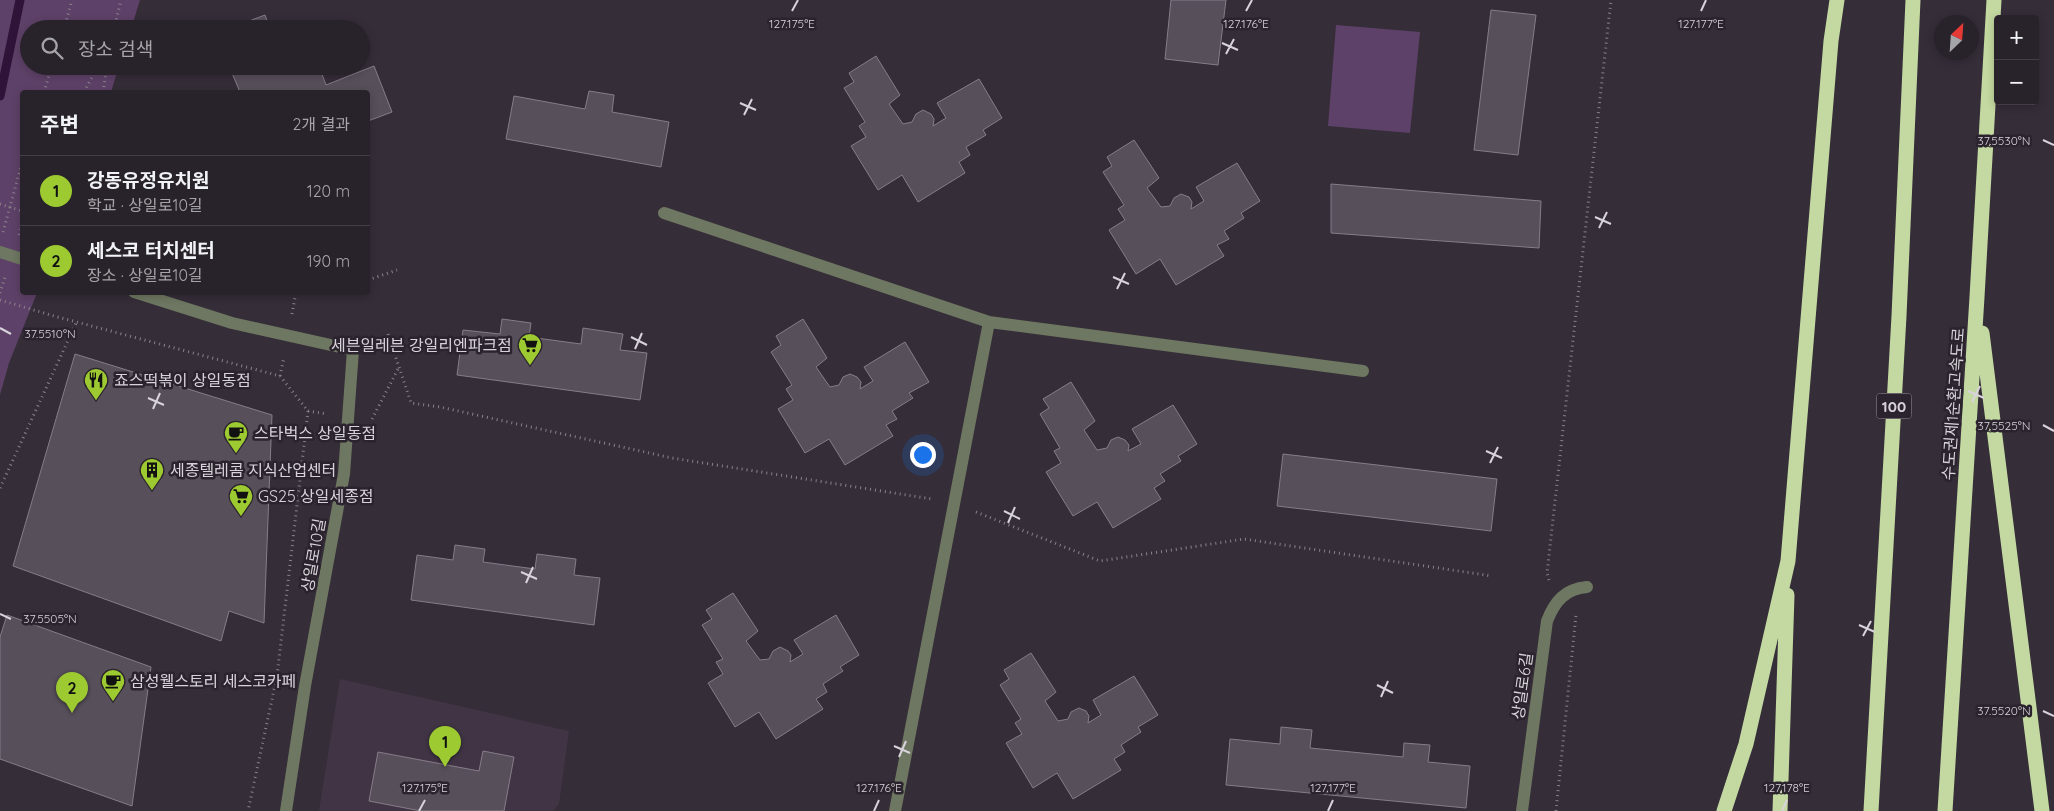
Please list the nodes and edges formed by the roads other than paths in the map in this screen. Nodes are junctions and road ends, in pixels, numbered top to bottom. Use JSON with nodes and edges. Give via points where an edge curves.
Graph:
{"nodes":[{"id":1,"x":1837,"y":0,"type":"edge"},
{"id":2,"x":1913,"y":0,"type":"edge"},
{"id":3,"x":1994,"y":0,"type":"edge"},
{"id":4,"x":664,"y":214,"type":"dead end"},
{"id":5,"x":0,"y":252,"type":"edge"},
{"id":6,"x":20,"y":258,"type":"edge"},
{"id":7,"x":143,"y":295,"type":"edge"},
{"id":8,"x":1978,"y":297,"type":"junction"},
{"id":9,"x":989,"y":322,"type":"junction"},
{"id":10,"x":1363,"y":371,"type":"dead end"},
{"id":11,"x":1788,"y":562,"type":"junction"},
{"id":12,"x":1587,"y":586,"type":"dead end"},
{"id":13,"x":286,"y":811,"type":"edge"},
{"id":14,"x":895,"y":811,"type":"edge"},
{"id":15,"x":1522,"y":811,"type":"edge"},
{"id":16,"x":1724,"y":811,"type":"edge"},
{"id":17,"x":1780,"y":811,"type":"edge"},
{"id":18,"x":1871,"y":811,"type":"edge"},
{"id":19,"x":1945,"y":811,"type":"edge"},
{"id":20,"x":2042,"y":811,"type":"edge"}],
"edges":[{"from":1,"to":11,"type":"highway"},
{"from":2,"to":18,"type":"highway","number":"100"},
{"from":3,"to":8,"type":"highway","name":"수도권제1순환고속도로"},
{"from":4,"to":9,"type":"street"},
{"from":5,"to":6,"type":"street","bridge":true},
{"from":7,"to":13,"type":"street","name":"상일로10길","via":[[232,323],[353,350],[344,474]]},
{"from":8,"to":19,"type":"highway","name":"수도권제1순환고속도로"},
{"from":8,"to":20,"type":"highway"},
{"from":9,"to":10,"type":"street"},
{"from":9,"to":14,"type":"street"},
{"from":11,"to":16,"type":"highway","via":[[1746,744]]},
{"from":11,"to":17,"type":"highway"},
{"from":12,"to":15,"type":"street","name":"상일로6길","via":[[1562,596],[1547,621]]}]}
